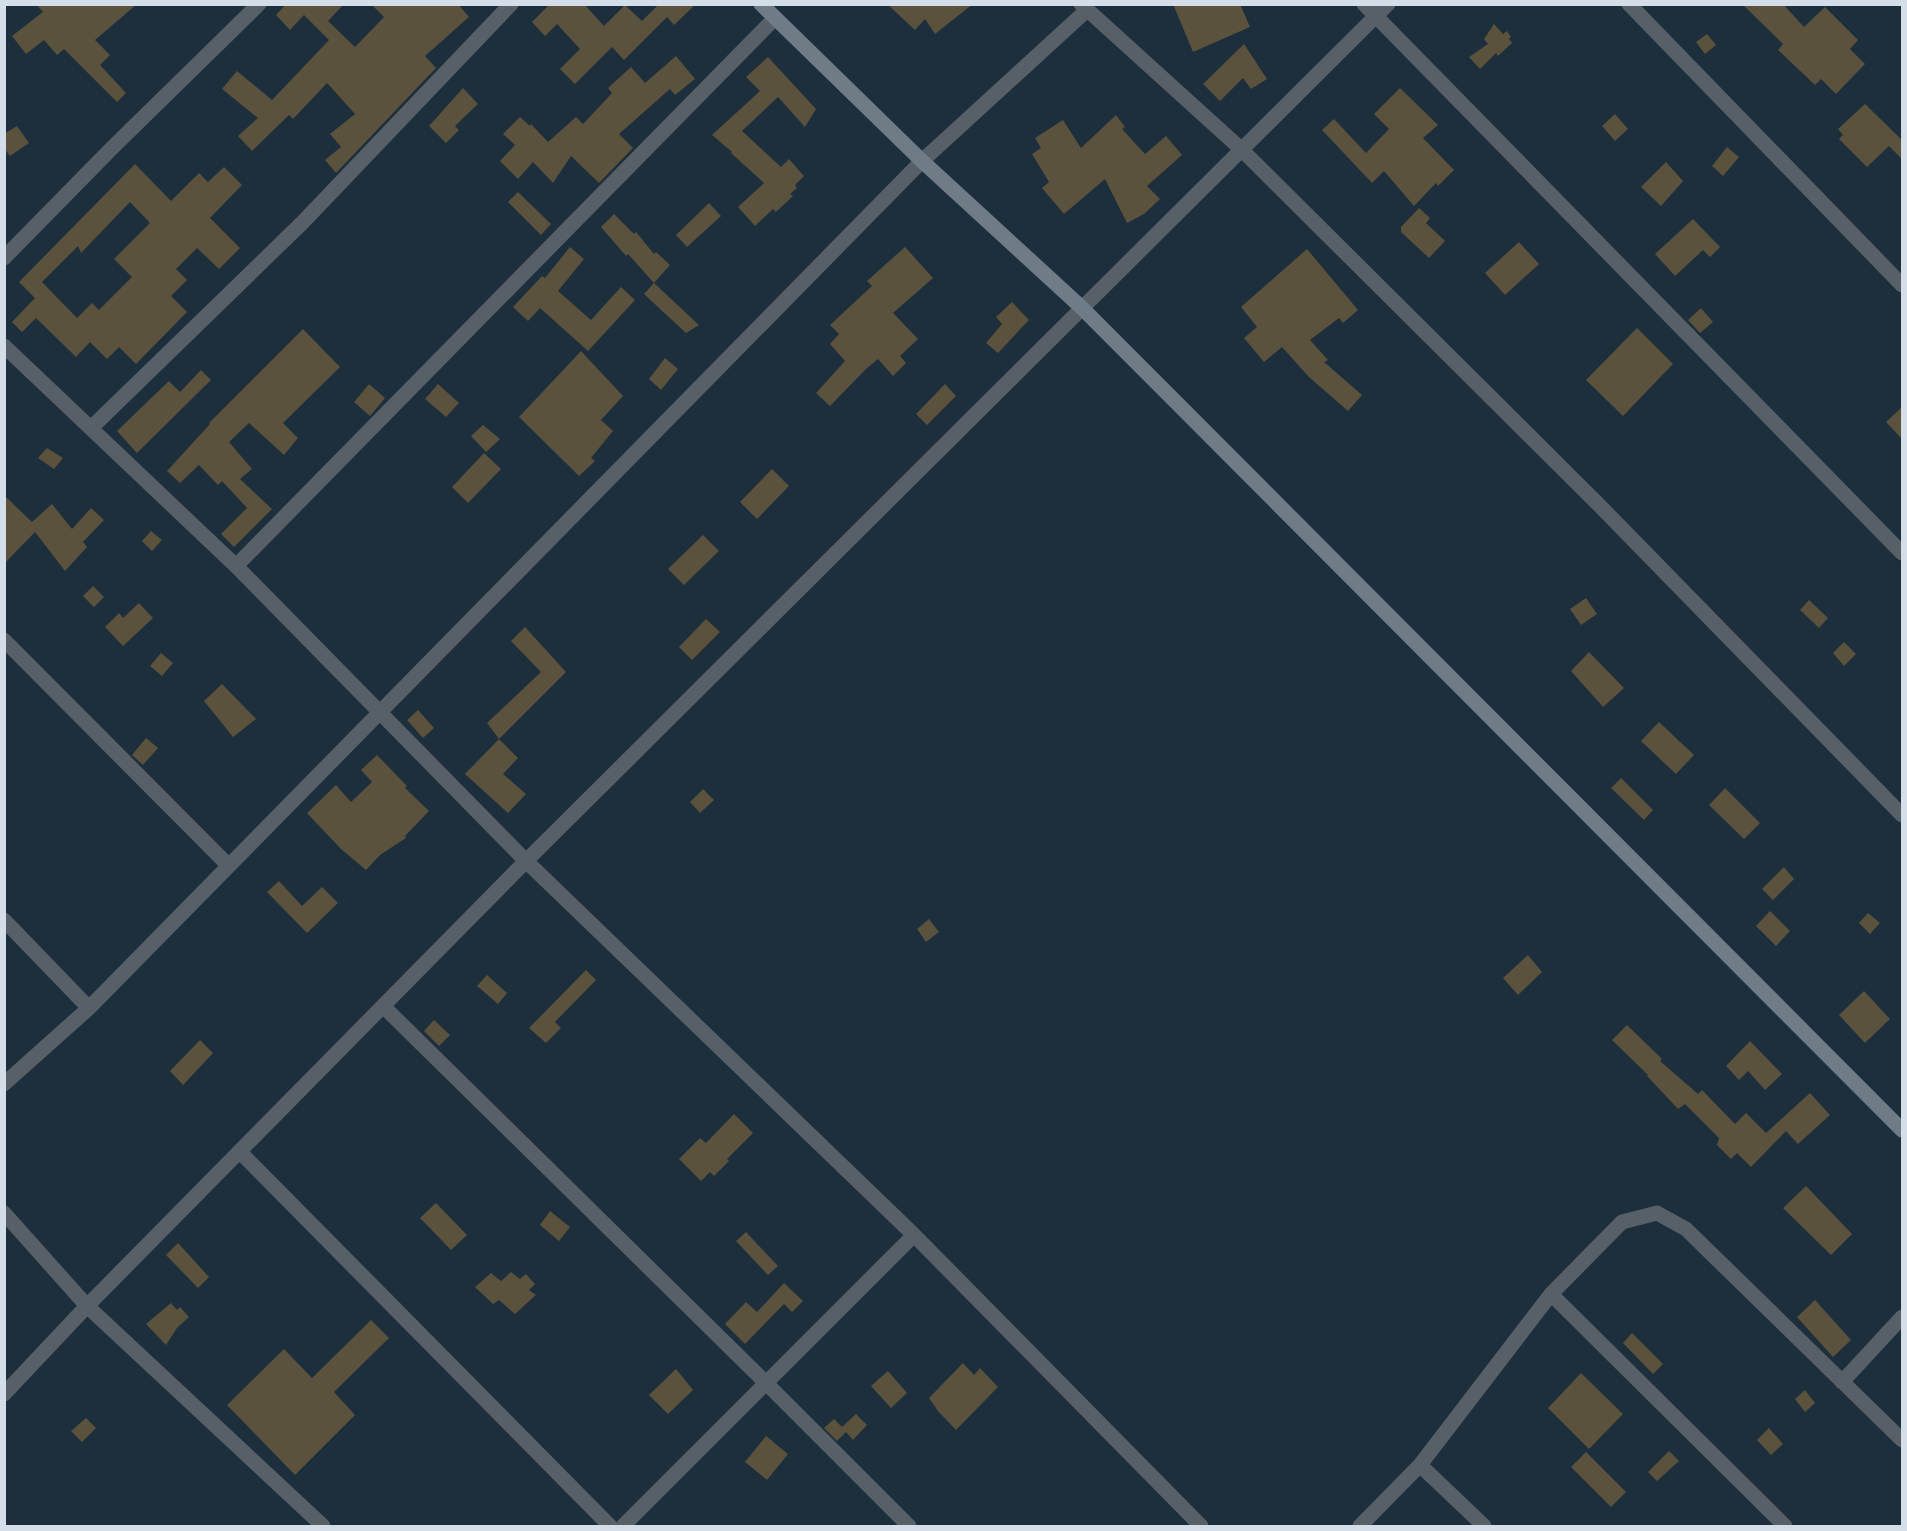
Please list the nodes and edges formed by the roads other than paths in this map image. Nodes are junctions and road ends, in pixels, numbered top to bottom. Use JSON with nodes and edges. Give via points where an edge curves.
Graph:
{"nodes":[{"id":1,"x":259,"y":4,"type":"edge"},
{"id":2,"x":511,"y":4,"type":"edge"},
{"id":3,"x":761,"y":4,"type":"edge"},
{"id":4,"x":1364,"y":4,"type":"edge"},
{"id":5,"x":1388,"y":4,"type":"edge"},
{"id":6,"x":1629,"y":4,"type":"edge"},
{"id":7,"x":1084,"y":7,"type":"edge"},
{"id":8,"x":1375,"y":16,"type":"junction"},
{"id":9,"x":775,"y":18,"type":"junction"},
{"id":10,"x":1241,"y":149,"type":"junction"},
{"id":11,"x":922,"y":161,"type":"junction"},
{"id":12,"x":4,"y":258,"type":"edge"},
{"id":13,"x":1902,"y":285,"type":"edge"},
{"id":14,"x":1082,"y":307,"type":"junction"},
{"id":15,"x":4,"y":346,"type":"edge"},
{"id":16,"x":91,"y":428,"type":"junction"},
{"id":17,"x":1902,"y":553,"type":"edge"},
{"id":18,"x":236,"y":566,"type":"junction"},
{"id":19,"x":4,"y":640,"type":"edge"},
{"id":20,"x":379,"y":712,"type":"junction"},
{"id":21,"x":1902,"y":814,"type":"edge"},
{"id":22,"x":526,"y":861,"type":"junction"},
{"id":23,"x":229,"y":866,"type":"junction"},
{"id":24,"x":4,"y":920,"type":"edge"},
{"id":25,"x":383,"y":1006,"type":"junction"},
{"id":26,"x":90,"y":1008,"type":"junction"},
{"id":27,"x":4,"y":1084,"type":"edge"},
{"id":28,"x":1902,"y":1130,"type":"edge"},
{"id":29,"x":240,"y":1152,"type":"junction"},
{"id":30,"x":4,"y":1213,"type":"edge"},
{"id":31,"x":914,"y":1235,"type":"junction"},
{"id":32,"x":1551,"y":1294,"type":"junction"},
{"id":33,"x":87,"y":1306,"type":"junction"},
{"id":34,"x":1902,"y":1317,"type":"edge"},
{"id":35,"x":1842,"y":1382,"type":"junction"},
{"id":36,"x":766,"y":1383,"type":"junction"},
{"id":37,"x":4,"y":1394,"type":"edge"},
{"id":38,"x":1902,"y":1440,"type":"edge"},
{"id":39,"x":1420,"y":1465,"type":"junction"},
{"id":40,"x":323,"y":1527,"type":"edge"},
{"id":41,"x":610,"y":1527,"type":"edge"},
{"id":42,"x":623,"y":1527,"type":"edge"},
{"id":43,"x":909,"y":1527,"type":"edge"},
{"id":44,"x":1201,"y":1527,"type":"edge"},
{"id":45,"x":1360,"y":1527,"type":"edge"},
{"id":46,"x":1484,"y":1527,"type":"edge"},
{"id":47,"x":1785,"y":1527,"type":"edge"}],
"edges":[{"from":1,"to":12,"type":"street"},
{"from":2,"to":16,"type":"street","via":[[303,222]]},
{"from":3,"to":9,"type":"street"},
{"from":4,"to":8,"type":"street"},
{"from":5,"to":8,"type":"street"},
{"from":6,"to":13,"type":"street"},
{"from":7,"to":10,"type":"street"},
{"from":7,"to":11,"type":"street"},
{"from":8,"to":10,"type":"street"},
{"from":8,"to":17,"type":"street"},
{"from":9,"to":11,"type":"street"},
{"from":9,"to":18,"type":"street"},
{"from":10,"to":14,"type":"street"},
{"from":10,"to":21,"type":"street"},
{"from":11,"to":14,"type":"street"},
{"from":11,"to":20,"type":"street"},
{"from":14,"to":22,"type":"street"},
{"from":14,"to":28,"type":"street"},
{"from":15,"to":16,"type":"street"},
{"from":16,"to":18,"type":"street"},
{"from":18,"to":20,"type":"street"},
{"from":19,"to":23,"type":"street"},
{"from":20,"to":22,"type":"street"},
{"from":20,"to":23,"type":"street"},
{"from":22,"to":25,"type":"street"},
{"from":22,"to":31,"type":"street"},
{"from":23,"to":26,"type":"street"},
{"from":24,"to":26,"type":"street"},
{"from":25,"to":29,"type":"street"},
{"from":25,"to":36,"type":"street"},
{"from":26,"to":27,"type":"street"},
{"from":29,"to":33,"type":"street"},
{"from":29,"to":41,"type":"street"},
{"from":30,"to":33,"type":"street"},
{"from":31,"to":36,"type":"street"},
{"from":31,"to":44,"type":"street"},
{"from":32,"to":35,"type":"street","via":[[1622,1222],[1657,1214],[1686,1228]]},
{"from":32,"to":39,"type":"street"},
{"from":32,"to":47,"type":"street"},
{"from":33,"to":37,"type":"street"},
{"from":33,"to":40,"type":"street"},
{"from":34,"to":35,"type":"street"},
{"from":35,"to":38,"type":"street"},
{"from":36,"to":42,"type":"street"},
{"from":36,"to":43,"type":"street"},
{"from":39,"to":45,"type":"street"},
{"from":39,"to":46,"type":"street"}]}
